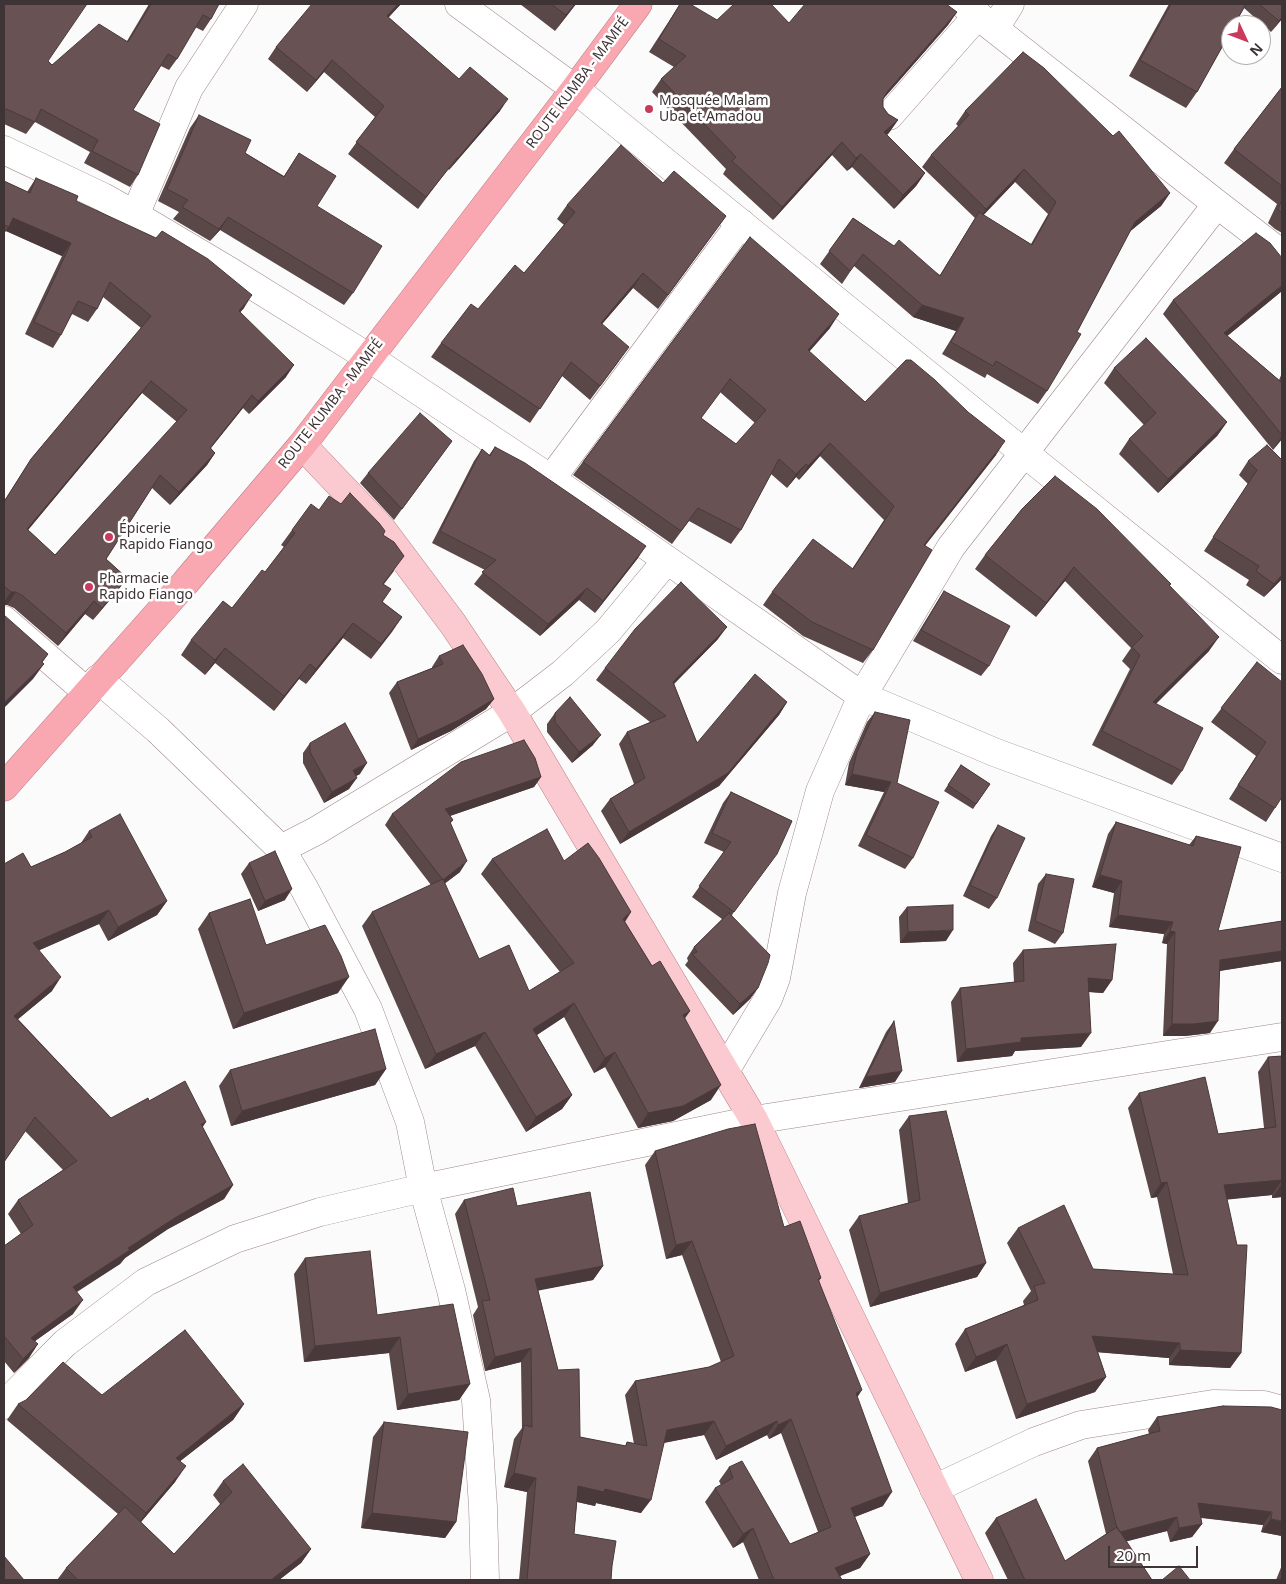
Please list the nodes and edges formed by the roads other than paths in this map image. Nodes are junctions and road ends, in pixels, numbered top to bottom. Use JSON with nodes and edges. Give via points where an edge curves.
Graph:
{"nodes":[{"id":1,"x":244,"y":4,"type":"edge"},
{"id":2,"x":459,"y":4,"type":"edge"},
{"id":3,"x":638,"y":4,"type":"edge"},
{"id":4,"x":1010,"y":4,"type":"edge"},
{"id":5,"x":979,"y":16,"type":"edge"},
{"id":6,"x":575,"y":89,"type":"junction"},
{"id":7,"x":889,"y":116,"type":"edge"},
{"id":8,"x":4,"y":150,"type":"edge"},
{"id":9,"x":1217,"y":204,"type":"junction"},
{"id":10,"x":135,"y":215,"type":"junction"},
{"id":11,"x":741,"y":223,"type":"junction"},
{"id":12,"x":1282,"y":254,"type":"edge"},
{"id":13,"x":368,"y":357,"type":"junction"},
{"id":14,"x":302,"y":445,"type":"junction"},
{"id":15,"x":1023,"y":452,"type":"junction"},
{"id":16,"x":550,"y":480,"type":"junction"},
{"id":17,"x":668,"y":560,"type":"junction"},
{"id":18,"x":4,"y":620,"type":"edge"},
{"id":19,"x":1282,"y":660,"type":"edge"},
{"id":20,"x":93,"y":686,"type":"junction"},
{"id":21,"x":862,"y":696,"type":"junction"},
{"id":22,"x":512,"y":712,"type":"junction"},
{"id":23,"x":4,"y":788,"type":"edge"},
{"id":24,"x":281,"y":849,"type":"junction"},
{"id":25,"x":1282,"y":858,"type":"edge"},
{"id":26,"x":1282,"y":1037,"type":"edge"},
{"id":27,"x":725,"y":1071,"type":"junction"},
{"id":28,"x":754,"y":1120,"type":"junction"},
{"id":29,"x":423,"y":1188,"type":"junction"},
{"id":30,"x":4,"y":1405,"type":"edge"},
{"id":31,"x":1282,"y":1410,"type":"edge"},
{"id":32,"x":934,"y":1488,"type":"junction"},
{"id":33,"x":485,"y":1580,"type":"edge"},
{"id":34,"x":979,"y":1580,"type":"edge"}],
"edges":[{"from":1,"to":10,"type":"street","via":[[189,88]]},
{"from":2,"to":6,"type":"street"},
{"from":3,"to":6,"type":"highway","name":"ROUTE KUMBA - MAMFÉ"},
{"from":4,"to":5,"type":"street"},
{"from":5,"to":7,"type":"street"},
{"from":5,"to":9,"type":"street"},
{"from":6,"to":11,"type":"street"},
{"from":6,"to":13,"type":"highway","name":"ROUTE KUMBA - MAMFÉ"},
{"from":8,"to":10,"type":"street"},
{"from":9,"to":12,"type":"street"},
{"from":9,"to":15,"type":"street"},
{"from":10,"to":13,"type":"street"},
{"from":11,"to":15,"type":"street"},
{"from":11,"to":16,"type":"street"},
{"from":13,"to":14,"type":"highway","name":"ROUTE KUMBA - MAMFÉ"},
{"from":13,"to":16,"type":"street"},
{"from":14,"to":20,"type":"highway","name":"ROUTE KUMBA - MAMFÉ"},
{"from":14,"to":22,"type":"main road","via":[[381,528],[454,624]]},
{"from":15,"to":19,"type":"street"},
{"from":15,"to":21,"type":"street","via":[[951,547]]},
{"from":16,"to":17,"type":"street"},
{"from":17,"to":21,"type":"street"},
{"from":17,"to":22,"type":"street","via":[[608,631],[563,674]]},
{"from":18,"to":20,"type":"street"},
{"from":20,"to":23,"type":"highway","name":"ROUTE KUMBA - MAMFÉ"},
{"from":20,"to":24,"type":"street","via":[[158,730]]},
{"from":21,"to":25,"type":"street","via":[[994,752]]},
{"from":21,"to":27,"type":"street","via":[[820,792],[792,893],[776,978],[768,999]]},
{"from":22,"to":24,"type":"street"},
{"from":22,"to":27,"type":"main road"},
{"from":24,"to":29,"type":"street","via":[[368,1008],[410,1122]]},
{"from":26,"to":28,"type":"street"},
{"from":27,"to":28,"type":"main road"},
{"from":28,"to":29,"type":"street"},
{"from":28,"to":32,"type":"main road"},
{"from":29,"to":30,"type":"street","via":[[320,1212],[236,1239],[146,1282],[65,1343]]},
{"from":29,"to":33,"type":"street","via":[[452,1290],[476,1400]]},
{"from":31,"to":32,"type":"street","via":[[1264,1405],[1213,1404],[1081,1425],[1034,1442]]},
{"from":32,"to":34,"type":"main road"}]}
